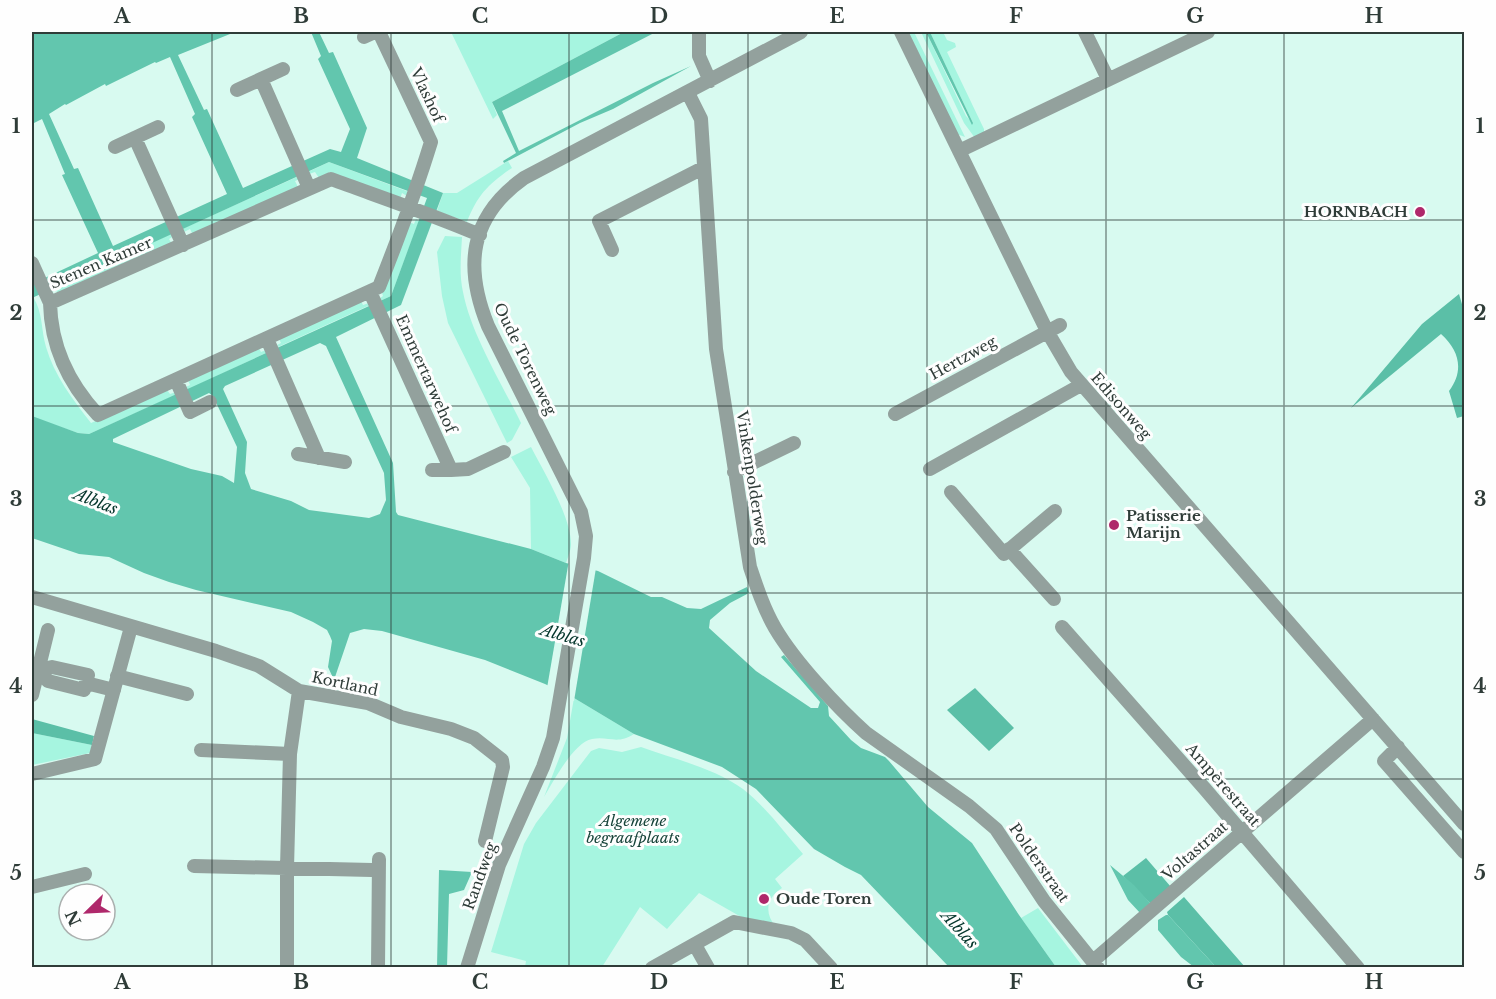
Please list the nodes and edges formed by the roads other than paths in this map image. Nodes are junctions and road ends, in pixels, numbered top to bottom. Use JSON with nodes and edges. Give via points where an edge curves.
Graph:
{"nodes":[{"id":1,"x":699,"y":32,"type":"edge"},
{"id":2,"x":801,"y":32,"type":"edge"},
{"id":3,"x":901,"y":32,"type":"edge"},
{"id":4,"x":1084,"y":32,"type":"edge"},
{"id":5,"x":1208,"y":32,"type":"edge"},
{"id":6,"x":373,"y":33,"type":"edge"},
{"id":7,"x":284,"y":69,"type":"dead end"},
{"id":8,"x":261,"y":79,"type":"junction"},
{"id":9,"x":1108,"y":79,"type":"junction"},
{"id":10,"x":710,"y":81,"type":"junction"},
{"id":11,"x":237,"y":90,"type":"dead end"},
{"id":12,"x":688,"y":93,"type":"junction"},
{"id":13,"x":158,"y":127,"type":"dead end"},
{"id":14,"x":135,"y":138,"type":"junction"},
{"id":15,"x":115,"y":147,"type":"dead end"},
{"id":16,"x":959,"y":151,"type":"junction"},
{"id":17,"x":703,"y":168,"type":"junction"},
{"id":18,"x":307,"y":183,"type":"junction"},
{"id":19,"x":413,"y":206,"type":"junction"},
{"id":20,"x":480,"y":235,"type":"junction"},
{"id":21,"x":181,"y":239,"type":"junction"},
{"id":22,"x":612,"y":250,"type":"dead end"},
{"id":23,"x":34,"y":268,"type":"edge"},
{"id":24,"x":372,"y":296,"type":"junction"},
{"id":25,"x":50,"y":303,"type":"junction"},
{"id":26,"x":1060,"y":324,"type":"dead end"},
{"id":27,"x":1047,"y":331,"type":"junction"},
{"id":28,"x":269,"y":343,"type":"junction"},
{"id":29,"x":177,"y":382,"type":"junction"},
{"id":30,"x":1081,"y":385,"type":"junction"},
{"id":31,"x":210,"y":402,"type":"dead end"},
{"id":32,"x":895,"y":414,"type":"dead end"},
{"id":33,"x":794,"y":443,"type":"dead end"},
{"id":34,"x":504,"y":452,"type":"dead end"},
{"id":35,"x":298,"y":454,"type":"dead end"},
{"id":36,"x":319,"y":458,"type":"junction"},
{"id":37,"x":345,"y":462,"type":"dead end"},
{"id":38,"x":741,"y":469,"type":"junction"},
{"id":39,"x":930,"y":469,"type":"dead end"},
{"id":40,"x":432,"y":470,"type":"dead end"},
{"id":41,"x":451,"y":470,"type":"junction"},
{"id":42,"x":951,"y":492,"type":"dead end"},
{"id":43,"x":1055,"y":511,"type":"dead end"},
{"id":44,"x":1009,"y":549,"type":"junction"},
{"id":45,"x":32,"y":597,"type":"edge"},
{"id":46,"x":1054,"y":599,"type":"dead end"},
{"id":47,"x":131,"y":627,"type":"junction"},
{"id":48,"x":1062,"y":627,"type":"dead end"},
{"id":49,"x":48,"y":630,"type":"dead end"},
{"id":50,"x":38,"y":670,"type":"junction"},
{"id":51,"x":115,"y":683,"type":"junction"},
{"id":52,"x":299,"y":691,"type":"junction"},
{"id":53,"x":187,"y":694,"type":"dead end"},
{"id":54,"x":32,"y":695,"type":"edge"},
{"id":55,"x":1373,"y":719,"type":"junction"},
{"id":56,"x":884,"y":746,"type":"joint"},
{"id":57,"x":1398,"y":747,"type":"junction"},
{"id":58,"x":201,"y":750,"type":"dead end"},
{"id":59,"x":290,"y":754,"type":"junction"},
{"id":60,"x":32,"y":774,"type":"edge"},
{"id":61,"x":530,"y":797,"type":"joint"},
{"id":62,"x":1464,"y":824,"type":"edge"},
{"id":63,"x":1242,"y":832,"type":"junction"},
{"id":64,"x":485,"y":841,"type":"dead end"},
{"id":65,"x":1464,"y":852,"type":"edge"},
{"id":66,"x":194,"y":866,"type":"dead end"},
{"id":67,"x":287,"y":868,"type":"junction"},
{"id":68,"x":85,"y":874,"type":"dead end"},
{"id":69,"x":32,"y":887,"type":"edge"},
{"id":70,"x":695,"y":945,"type":"junction"},
{"id":71,"x":1095,"y":964,"type":"edge"},
{"id":72,"x":287,"y":968,"type":"edge"},
{"id":73,"x":378,"y":968,"type":"edge"},
{"id":74,"x":467,"y":968,"type":"edge"},
{"id":75,"x":652,"y":968,"type":"edge"},
{"id":76,"x":708,"y":968,"type":"edge"},
{"id":77,"x":831,"y":968,"type":"edge"},
{"id":78,"x":1358,"y":968,"type":"edge"}],
"edges":[{"from":1,"to":10,"type":"street","via":[[699,56]]},
{"from":2,"to":10,"type":"street","name":"Oude Torenweg"},
{"from":3,"to":16,"type":"street","name":"Edisonweg"},
{"from":4,"to":9,"type":"street"},
{"from":5,"to":9,"type":"street"},
{"from":6,"to":19,"type":"street","name":"Vlashof","via":[[431,142]]},
{"from":7,"to":8,"type":"street"},
{"from":8,"to":11,"type":"street"},
{"from":8,"to":18,"type":"street"},
{"from":9,"to":16,"type":"street"},
{"from":10,"to":12,"type":"street","name":"Oude Torenweg"},
{"from":12,"to":17,"type":"street","name":"Vinkenpolderweg","via":[[701,119]]},
{"from":12,"to":20,"type":"street","name":"Oude Torenweg","via":[[524,178],[491,212]]},
{"from":13,"to":14,"type":"street"},
{"from":14,"to":15,"type":"street"},
{"from":14,"to":21,"type":"street"},
{"from":16,"to":27,"type":"street","name":"Edisonweg"},
{"from":17,"to":22,"type":"street","via":[[598,220]]},
{"from":17,"to":38,"type":"street","name":"Vinkenpolderweg","via":[[716,349]]},
{"from":18,"to":19,"type":"street","name":"Stenen Kamer","via":[[331,179]]},
{"from":18,"to":21,"type":"street","name":"Stenen Kamer"},
{"from":19,"to":20,"type":"street","name":"Stenen Kamer"},
{"from":19,"to":24,"type":"street"},
{"from":20,"to":61,"type":"street","name":"Oude Torenweg","via":[[474,261],[480,304],[580,512],[586,536],[553,738]]},
{"from":21,"to":25,"type":"street","name":"Stenen Kamer"},
{"from":23,"to":25,"type":"street"},
{"from":24,"to":28,"type":"street","name":"Stenen Kamer"},
{"from":24,"to":41,"type":"street","name":"Emmertarwehof"},
{"from":25,"to":29,"type":"street","name":"Stenen Kamer","via":[[52,330],[66,372],[98,415]]},
{"from":26,"to":27,"type":"street","name":"Hertzweg"},
{"from":27,"to":30,"type":"street","name":"Edisonweg"},
{"from":27,"to":32,"type":"street","name":"Hertzweg"},
{"from":28,"to":29,"type":"street","name":"Stenen Kamer"},
{"from":28,"to":36,"type":"street"},
{"from":29,"to":31,"type":"street","via":[[190,412]]},
{"from":30,"to":39,"type":"street"},
{"from":30,"to":55,"type":"street","name":"Edisonweg"},
{"from":33,"to":38,"type":"street"},
{"from":34,"to":41,"type":"street","via":[[468,469]]},
{"from":35,"to":36,"type":"street"},
{"from":36,"to":37,"type":"street"},
{"from":38,"to":56,"type":"street","name":"Vinkenpolderweg","via":[[750,567],[776,628],[852,721]]},
{"from":40,"to":41,"type":"street"},
{"from":42,"to":44,"type":"street","via":[[1004,554]]},
{"from":43,"to":44,"type":"street"},
{"from":44,"to":46,"type":"street"},
{"from":45,"to":47,"type":"street","name":"Kortland"},
{"from":47,"to":51,"type":"street"},
{"from":47,"to":52,"type":"street","name":"Kortland","via":[[259,666]]},
{"from":48,"to":63,"type":"street","name":"Ampèrestraat"},
{"from":49,"to":50,"type":"street"},
{"from":50,"to":51,"type":"street","via":[[52,667],[88,675],[86,683]]},
{"from":50,"to":54,"type":"street"},
{"from":51,"to":53,"type":"street"},
{"from":51,"to":60,"type":"street","via":[[95,759]]},
{"from":52,"to":59,"type":"street"},
{"from":52,"to":64,"type":"street","name":"Kortland","via":[[368,703],[401,717],[451,729],[494,752],[503,767]]},
{"from":55,"to":57,"type":"street","name":"Edisonweg"},
{"from":55,"to":63,"type":"street","name":"Voltastraat"},
{"from":56,"to":71,"type":"street","name":"Polderstraat","via":[[996,829],[1044,901]]},
{"from":57,"to":62,"type":"street","name":"Edisonweg"},
{"from":57,"to":65,"type":"street","via":[[1384,761]]},
{"from":58,"to":59,"type":"street"},
{"from":59,"to":67,"type":"street"},
{"from":61,"to":74,"type":"street","name":"Randweg","via":[[499,865]]},
{"from":63,"to":71,"type":"street","name":"Voltastraat"},
{"from":63,"to":78,"type":"street","name":"Ampèrestraat"},
{"from":66,"to":67,"type":"street"},
{"from":67,"to":72,"type":"street"},
{"from":67,"to":73,"type":"street","via":[[376,864]]},
{"from":68,"to":69,"type":"street"},
{"from":70,"to":75,"type":"street"},
{"from":70,"to":76,"type":"street"},
{"from":70,"to":77,"type":"street","via":[[734,922],[791,933],[805,940]]}]}
